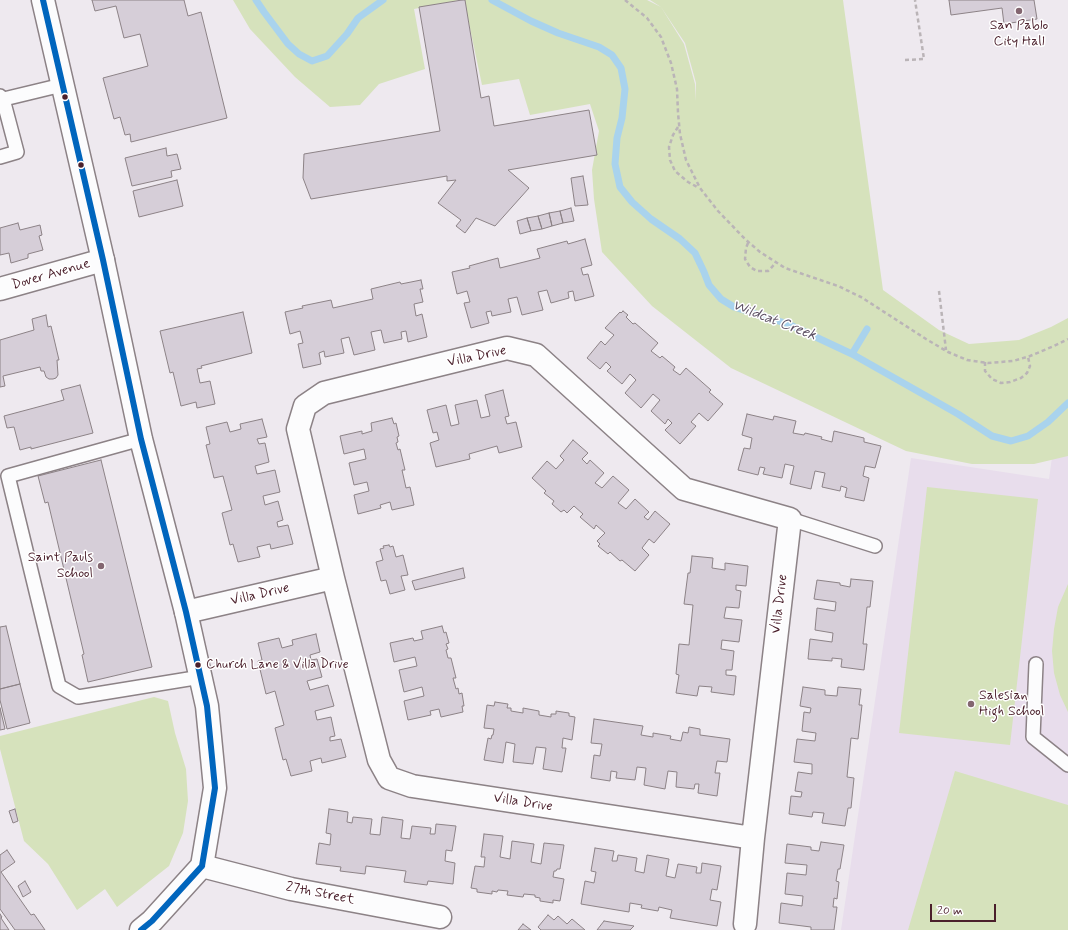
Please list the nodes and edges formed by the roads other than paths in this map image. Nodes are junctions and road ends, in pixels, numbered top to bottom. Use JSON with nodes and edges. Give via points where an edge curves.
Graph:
{"nodes":[{"id":1,"x":43,"y":0,"type":"edge"},
{"id":2,"x":62,"y":85,"type":"junction"},
{"id":3,"x":1,"y":99,"type":"edge"},
{"id":4,"x":0,"y":157,"type":"edge"},
{"id":5,"x":103,"y":260,"type":"junction"},
{"id":6,"x":0,"y":290,"type":"edge"},
{"id":7,"x":141,"y":439,"type":"junction"},
{"id":8,"x":790,"y":519,"type":"junction"},
{"id":9,"x":875,"y":546,"type":"dead end"},
{"id":10,"x":333,"y":578,"type":"junction"},
{"id":11,"x":186,"y":612,"type":"junction"},
{"id":12,"x":1036,"y":664,"type":"dead end"},
{"id":13,"x":201,"y":677,"type":"junction"},
{"id":14,"x":1068,"y":765,"type":"edge"},
{"id":15,"x":753,"y":838,"type":"junction"},
{"id":16,"x":202,"y":866,"type":"junction"},
{"id":17,"x":440,"y":917,"type":"dead end"},
{"id":18,"x":745,"y":924,"type":"dead end"},
{"id":19,"x":141,"y":930,"type":"edge"}],
"edges":[{"from":1,"to":2,"type":"street"},
{"from":2,"to":3,"type":"lane"},
{"from":2,"to":5,"type":"street"},
{"from":3,"to":4,"type":"lane","via":[[17,152]]},
{"from":5,"to":6,"type":"street","name":"Dover Avenue"},
{"from":5,"to":7,"type":"street"},
{"from":7,"to":11,"type":"street"},
{"from":7,"to":13,"type":"lane","via":[[8,476],[57,679],[59,686],[78,697]]},
{"from":8,"to":9,"type":"lane"},
{"from":8,"to":10,"type":"street","name":"Villa Drive","via":[[684,489],[536,356],[507,348],[324,393],[305,406],[298,429]]},
{"from":8,"to":15,"type":"street","name":"Villa Drive"},
{"from":10,"to":11,"type":"street","name":"Villa Drive"},
{"from":10,"to":15,"type":"street","name":"Villa Drive","via":[[379,760],[389,778],[412,786]]},
{"from":11,"to":13,"type":"street"},
{"from":12,"to":14,"type":"lane","via":[[1033,737]]},
{"from":13,"to":16,"type":"street","via":[[207,706],[215,788]]},
{"from":15,"to":18,"type":"street"},
{"from":16,"to":17,"type":"street","name":"27th Street","via":[[291,889]]},
{"from":16,"to":19,"type":"street"}]}
